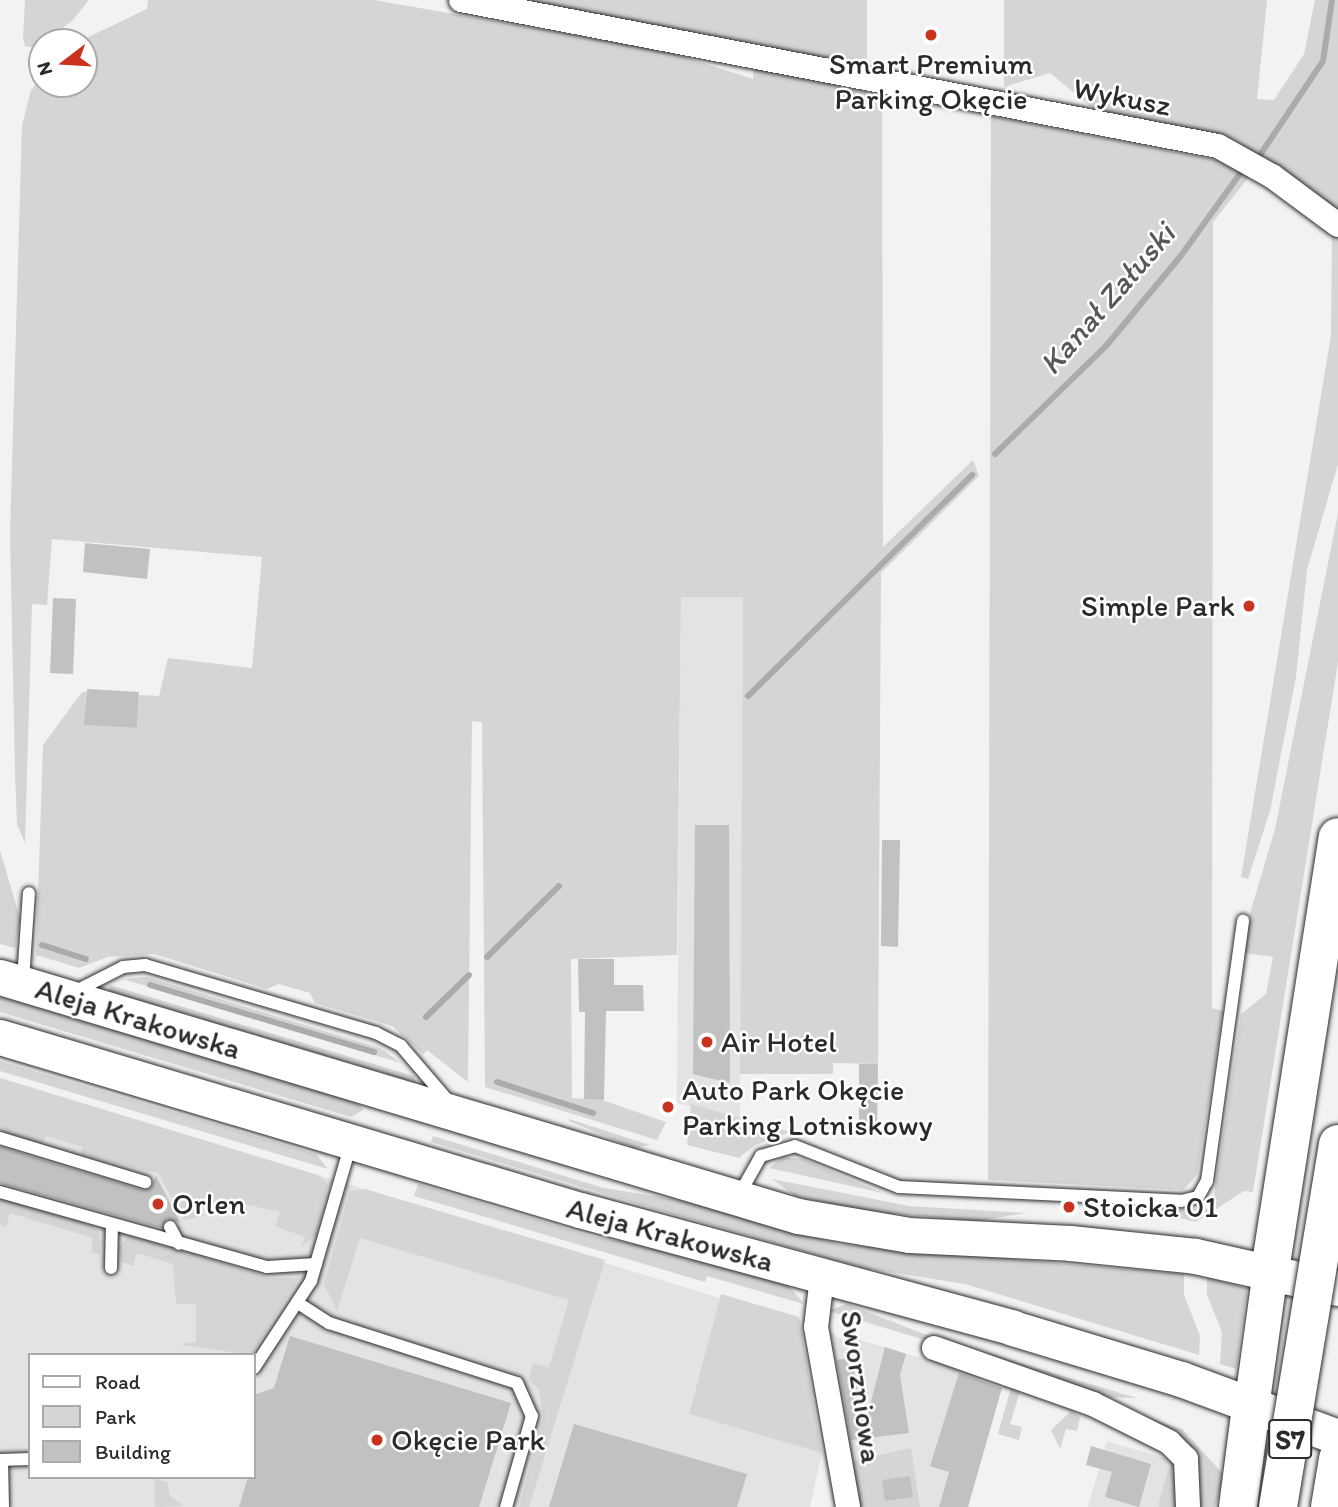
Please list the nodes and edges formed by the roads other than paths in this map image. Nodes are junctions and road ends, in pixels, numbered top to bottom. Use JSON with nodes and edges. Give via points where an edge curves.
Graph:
{"nodes":[{"id":1,"x":461,"y":0,"type":"edge"},
{"id":2,"x":1338,"y":225,"type":"edge"},
{"id":3,"x":1338,"y":837,"type":"edge"},
{"id":4,"x":29,"y":893,"type":"dead end"},
{"id":5,"x":1243,"y":920,"type":"dead end"},
{"id":6,"x":12,"y":981,"type":"edge"},
{"id":7,"x":66,"y":997,"type":"junction"},
{"id":8,"x":0,"y":1037,"type":"edge"},
{"id":9,"x":460,"y":1116,"type":"junction"},
{"id":10,"x":0,"y":1138,"type":"edge"},
{"id":11,"x":352,"y":1142,"type":"junction"},
{"id":12,"x":1338,"y":1144,"type":"edge"},
{"id":13,"x":145,"y":1182,"type":"dead end"},
{"id":14,"x":0,"y":1192,"type":"edge"},
{"id":15,"x":738,"y":1199,"type":"junction"},
{"id":16,"x":112,"y":1225,"type":"junction"},
{"id":17,"x":170,"y":1227,"type":"dead end"},
{"id":18,"x":179,"y":1244,"type":"junction"},
{"id":19,"x":316,"y":1264,"type":"junction"},
{"id":20,"x":111,"y":1268,"type":"dead end"},
{"id":21,"x":1269,"y":1270,"type":"junction"},
{"id":22,"x":822,"y":1277,"type":"junction"},
{"id":23,"x":1338,"y":1289,"type":"edge"},
{"id":24,"x":299,"y":1303,"type":"junction"},
{"id":25,"x":934,"y":1348,"type":"dead end"},
{"id":26,"x":256,"y":1365,"type":"edge"},
{"id":27,"x":1251,"y":1407,"type":"junction"},
{"id":28,"x":1338,"y":1437,"type":"edge"},
{"id":29,"x":1338,"y":1459,"type":"edge"},
{"id":30,"x":1,"y":1460,"type":"edge"},
{"id":31,"x":28,"y":1460,"type":"edge"},
{"id":32,"x":3,"y":1507,"type":"edge"},
{"id":33,"x":506,"y":1507,"type":"edge"},
{"id":34,"x":848,"y":1507,"type":"edge"},
{"id":35,"x":1188,"y":1507,"type":"edge"},
{"id":36,"x":1238,"y":1507,"type":"edge"},
{"id":37,"x":1278,"y":1507,"type":"edge"},
{"id":38,"x":1330,"y":1507,"type":"edge"}],
"edges":[{"from":1,"to":2,"type":"street","name":"Wykusz","via":[[1218,146],[1262,169]]},
{"from":3,"to":21,"type":"highway"},
{"from":4,"to":6,"type":"lane"},
{"from":5,"to":15,"type":"lane","via":[[1207,1181],[1198,1197],[1181,1201],[899,1187],[818,1152],[783,1146],[761,1156]]},
{"from":6,"to":7,"type":"main road","name":"Aleja Krakowska"},
{"from":7,"to":9,"type":"main road","name":"Aleja Krakowska"},
{"from":7,"to":9,"type":"lane","via":[[123,967],[145,965],[363,1030],[401,1046]]},
{"from":8,"to":11,"type":"main road","name":"Aleja Krakowska"},
{"from":9,"to":15,"type":"main road","name":"Aleja Krakowska"},
{"from":10,"to":13,"type":"lane"},
{"from":11,"to":19,"type":"lane"},
{"from":11,"to":22,"type":"main road","name":"Aleja Krakowska"},
{"from":12,"to":37,"type":"highway","number":"S7","bridge":true},
{"from":14,"to":16,"type":"lane","via":[[66,1207]]},
{"from":15,"to":21,"type":"main road","name":"Aleja Krakowska","via":[[858,1229],[1138,1249]]},
{"from":16,"to":18,"type":"lane"},
{"from":16,"to":20,"type":"lane"},
{"from":17,"to":18,"type":"lane"},
{"from":18,"to":19,"type":"lane","via":[[267,1267]]},
{"from":19,"to":24,"type":"lane"},
{"from":21,"to":23,"type":"main road","name":"Aleja Krakowska"},
{"from":21,"to":27,"type":"main road"},
{"from":22,"to":27,"type":"main road","name":"Aleja Krakowska","via":[[1013,1328]]},
{"from":22,"to":34,"type":"street","name":"Sworzniowa","via":[[816,1327]]},
{"from":24,"to":26,"type":"lane"},
{"from":24,"to":33,"type":"lane","via":[[329,1323],[517,1383],[532,1416]]},
{"from":25,"to":35,"type":"street","via":[[1093,1404],[1169,1442],[1186,1458]]},
{"from":27,"to":28,"type":"main road","name":"Aleja Krakowska"},
{"from":27,"to":36,"type":"highway"},
{"from":29,"to":38,"type":"highway"},
{"from":30,"to":31,"type":"lane"},
{"from":30,"to":32,"type":"lane"}]}
